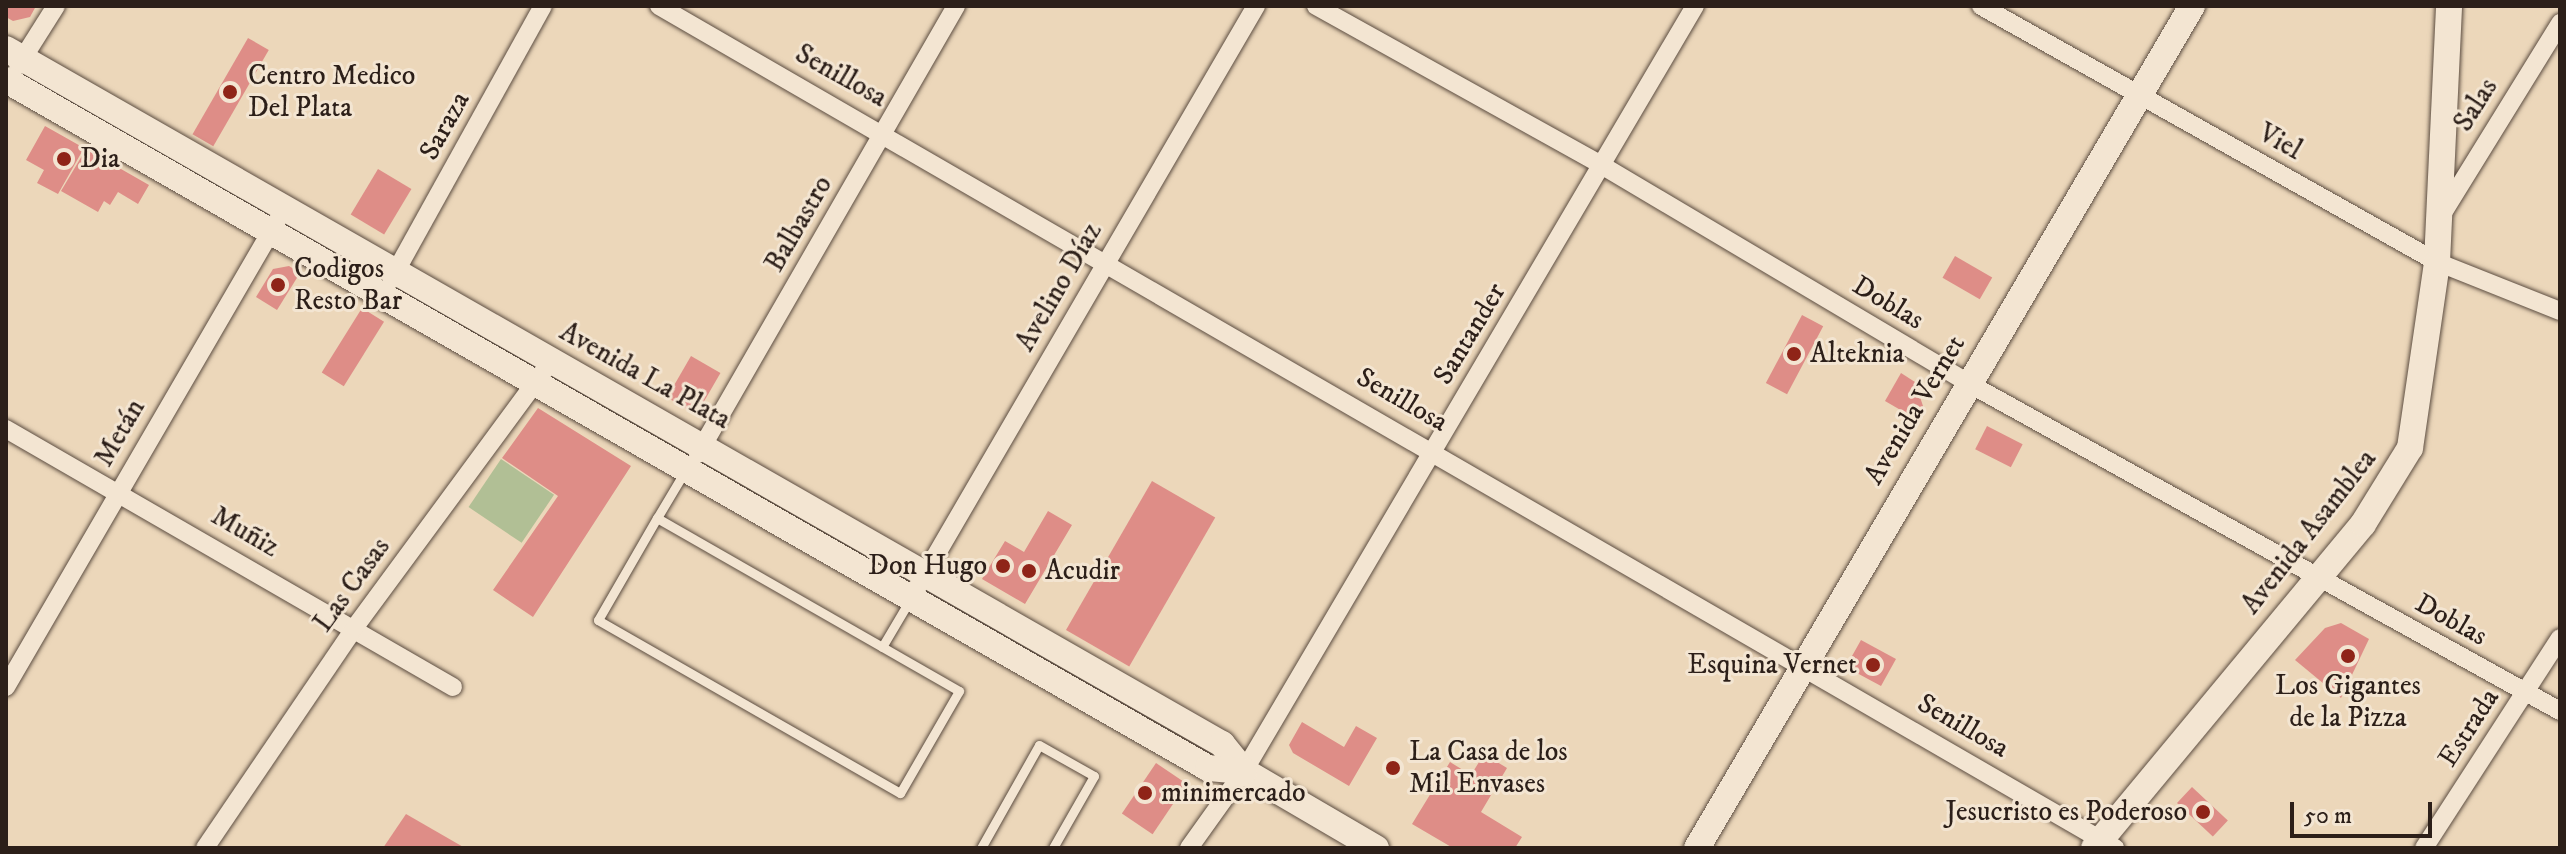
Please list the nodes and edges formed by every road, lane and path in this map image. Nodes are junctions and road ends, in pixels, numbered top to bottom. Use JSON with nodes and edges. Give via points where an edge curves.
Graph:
{"nodes":[{"id":1,"x":56,"y":6,"type":"edge"},
{"id":2,"x":543,"y":6,"type":"edge"},
{"id":3,"x":659,"y":6,"type":"edge"},
{"id":4,"x":956,"y":6,"type":"edge"},
{"id":5,"x":1256,"y":6,"type":"edge"},
{"id":6,"x":1316,"y":6,"type":"edge"},
{"id":7,"x":1695,"y":6,"type":"edge"},
{"id":8,"x":1981,"y":6,"type":"edge"},
{"id":9,"x":2192,"y":6,"type":"edge"},
{"id":10,"x":2449,"y":6,"type":"edge"},
{"id":11,"x":2560,"y":23,"type":"edge"},
{"id":12,"x":2555,"y":43,"type":"edge"},
{"id":13,"x":14,"y":54,"type":"edge"},
{"id":14,"x":7,"y":83,"type":"edge"},
{"id":15,"x":2138,"y":94,"type":"junction"},
{"id":16,"x":884,"y":133,"type":"junction"},
{"id":17,"x":1603,"y":166,"type":"junction"},
{"id":18,"x":2441,"y":216,"type":"junction"},
{"id":19,"x":278,"y":220,"type":"junction"},
{"id":20,"x":1106,"y":261,"type":"junction"},
{"id":21,"x":2437,"y":262,"type":"junction"},
{"id":22,"x":389,"y":284,"type":"junction"},
{"id":23,"x":2560,"y":311,"type":"edge"},
{"id":24,"x":543,"y":370,"type":"junction"},
{"id":25,"x":1968,"y":383,"type":"junction"},
{"id":26,"x":6,"y":429,"type":"edge"},
{"id":27,"x":705,"y":445,"type":"junction"},
{"id":28,"x":1434,"y":451,"type":"junction"},
{"id":29,"x":687,"y":468,"type":"junction"},
{"id":30,"x":118,"y":492,"type":"junction"},
{"id":31,"x":657,"y":518,"type":"junction"},
{"id":32,"x":925,"y":572,"type":"junction"},
{"id":33,"x":2317,"y":579,"type":"junction"},
{"id":34,"x":911,"y":598,"type":"junction"},
{"id":35,"x":355,"y":627,"type":"junction"},
{"id":36,"x":2560,"y":638,"type":"edge"},
{"id":37,"x":882,"y":647,"type":"junction"},
{"id":38,"x":1803,"y":665,"type":"junction"},
{"id":39,"x":6,"y":687,"type":"edge"},
{"id":40,"x":453,"y":687,"type":"dead end"},
{"id":41,"x":2526,"y":693,"type":"junction"},
{"id":42,"x":2560,"y":711,"type":"edge"},
{"id":43,"x":1244,"y":771,"type":"junction"},
{"id":44,"x":2104,"y":845,"type":"edge"},
{"id":45,"x":205,"y":848,"type":"edge"},
{"id":46,"x":981,"y":848,"type":"edge"},
{"id":47,"x":1053,"y":848,"type":"edge"},
{"id":48,"x":1189,"y":848,"type":"edge"},
{"id":49,"x":1376,"y":848,"type":"edge"},
{"id":50,"x":1697,"y":848,"type":"edge"},
{"id":51,"x":2424,"y":848,"type":"edge"}],
"edges":[{"from":1,"to":13,"type":"street"},
{"from":2,"to":22,"type":"street","name":"Saraza"},
{"from":3,"to":16,"type":"street","name":"Senillosa"},
{"from":4,"to":16,"type":"street","name":"Balbastro"},
{"from":5,"to":20,"type":"street","name":"Avelino Díaz"},
{"from":6,"to":17,"type":"street","name":"Doblas"},
{"from":7,"to":17,"type":"street","name":"Santander"},
{"from":8,"to":15,"type":"street","name":"Viel"},
{"from":9,"to":15,"type":"main road","name":"Avenida Vernet"},
{"from":10,"to":18,"type":"main road","name":"Avenida Asamblea"},
{"from":11,"to":12,"type":"street","name":"Salas"},
{"from":12,"to":18,"type":"street","name":"Salas"},
{"from":13,"to":14,"type":"street"},
{"from":13,"to":19,"type":"main road","name":"Avenida La Plata"},
{"from":14,"to":19,"type":"main road","name":"Avenida La Plata"},
{"from":15,"to":21,"type":"street","name":"Viel"},
{"from":15,"to":25,"type":"main road","name":"Avenida Vernet"},
{"from":16,"to":20,"type":"street","name":"Senillosa"},
{"from":16,"to":27,"type":"street","name":"Balbastro"},
{"from":17,"to":25,"type":"street","name":"Doblas"},
{"from":17,"to":28,"type":"street","name":"Santander"},
{"from":18,"to":21,"type":"main road","name":"Avenida Asamblea"},
{"from":19,"to":22,"type":"main road","name":"Avenida La Plata"},
{"from":19,"to":30,"type":"street","name":"Metán"},
{"from":20,"to":28,"type":"street","name":"Senillosa"},
{"from":20,"to":32,"type":"street","name":"Avelino Díaz"},
{"from":21,"to":23,"type":"street","name":"Viel"},
{"from":21,"to":33,"type":"main road","name":"Avenida Asamblea","via":[[2410,448],[2363,524]]},
{"from":22,"to":24,"type":"main road","name":"Avenida La Plata"},
{"from":24,"to":27,"type":"main road","name":"Avenida La Plata"},
{"from":24,"to":29,"type":"main road","name":"Avenida La Plata"},
{"from":24,"to":35,"type":"street","name":"Las Casas"},
{"from":25,"to":33,"type":"street","name":"Doblas"},
{"from":25,"to":38,"type":"main road","name":"Avenida Vernet"},
{"from":26,"to":30,"type":"street","name":"Muñiz"},
{"from":27,"to":29,"type":"street","name":"Balbastro"},
{"from":27,"to":32,"type":"main road","name":"Avenida La Plata"},
{"from":28,"to":38,"type":"street","name":"Senillosa"},
{"from":28,"to":43,"type":"street","name":"Santander"},
{"from":29,"to":31,"type":"lane"},
{"from":29,"to":34,"type":"main road","name":"Avenida La Plata"},
{"from":30,"to":35,"type":"street","name":"Muñiz"},
{"from":30,"to":39,"type":"street","name":"Metán"},
{"from":31,"to":37,"type":"lane"},
{"from":31,"to":37,"type":"lane","via":[[598,620],[900,793],[959,691]]},
{"from":32,"to":34,"type":"street","name":"Avelino Díaz"},
{"from":32,"to":43,"type":"main road","name":"Avenida La Plata","via":[[1222,744]]},
{"from":33,"to":41,"type":"street","name":"Doblas"},
{"from":33,"to":44,"type":"main road","name":"Avenida Asamblea"},
{"from":34,"to":37,"type":"lane"},
{"from":34,"to":43,"type":"main road","name":"Avenida La Plata","via":[[1208,768]]},
{"from":35,"to":40,"type":"street","name":"Muñiz"},
{"from":35,"to":45,"type":"street","name":"Las Casas"},
{"from":36,"to":41,"type":"street","name":"Estrada"},
{"from":38,"to":44,"type":"street","name":"Senillosa"},
{"from":38,"to":50,"type":"main road","name":"Avenida Vernet"},
{"from":41,"to":42,"type":"street","name":"Doblas"},
{"from":41,"to":51,"type":"street","name":"Estrada"},
{"from":43,"to":48,"type":"street","name":"Santander"},
{"from":43,"to":49,"type":"main road","name":"Avenida La Plata"},
{"from":46,"to":47,"type":"lane","via":[[1039,745],[1094,776]]}]}
